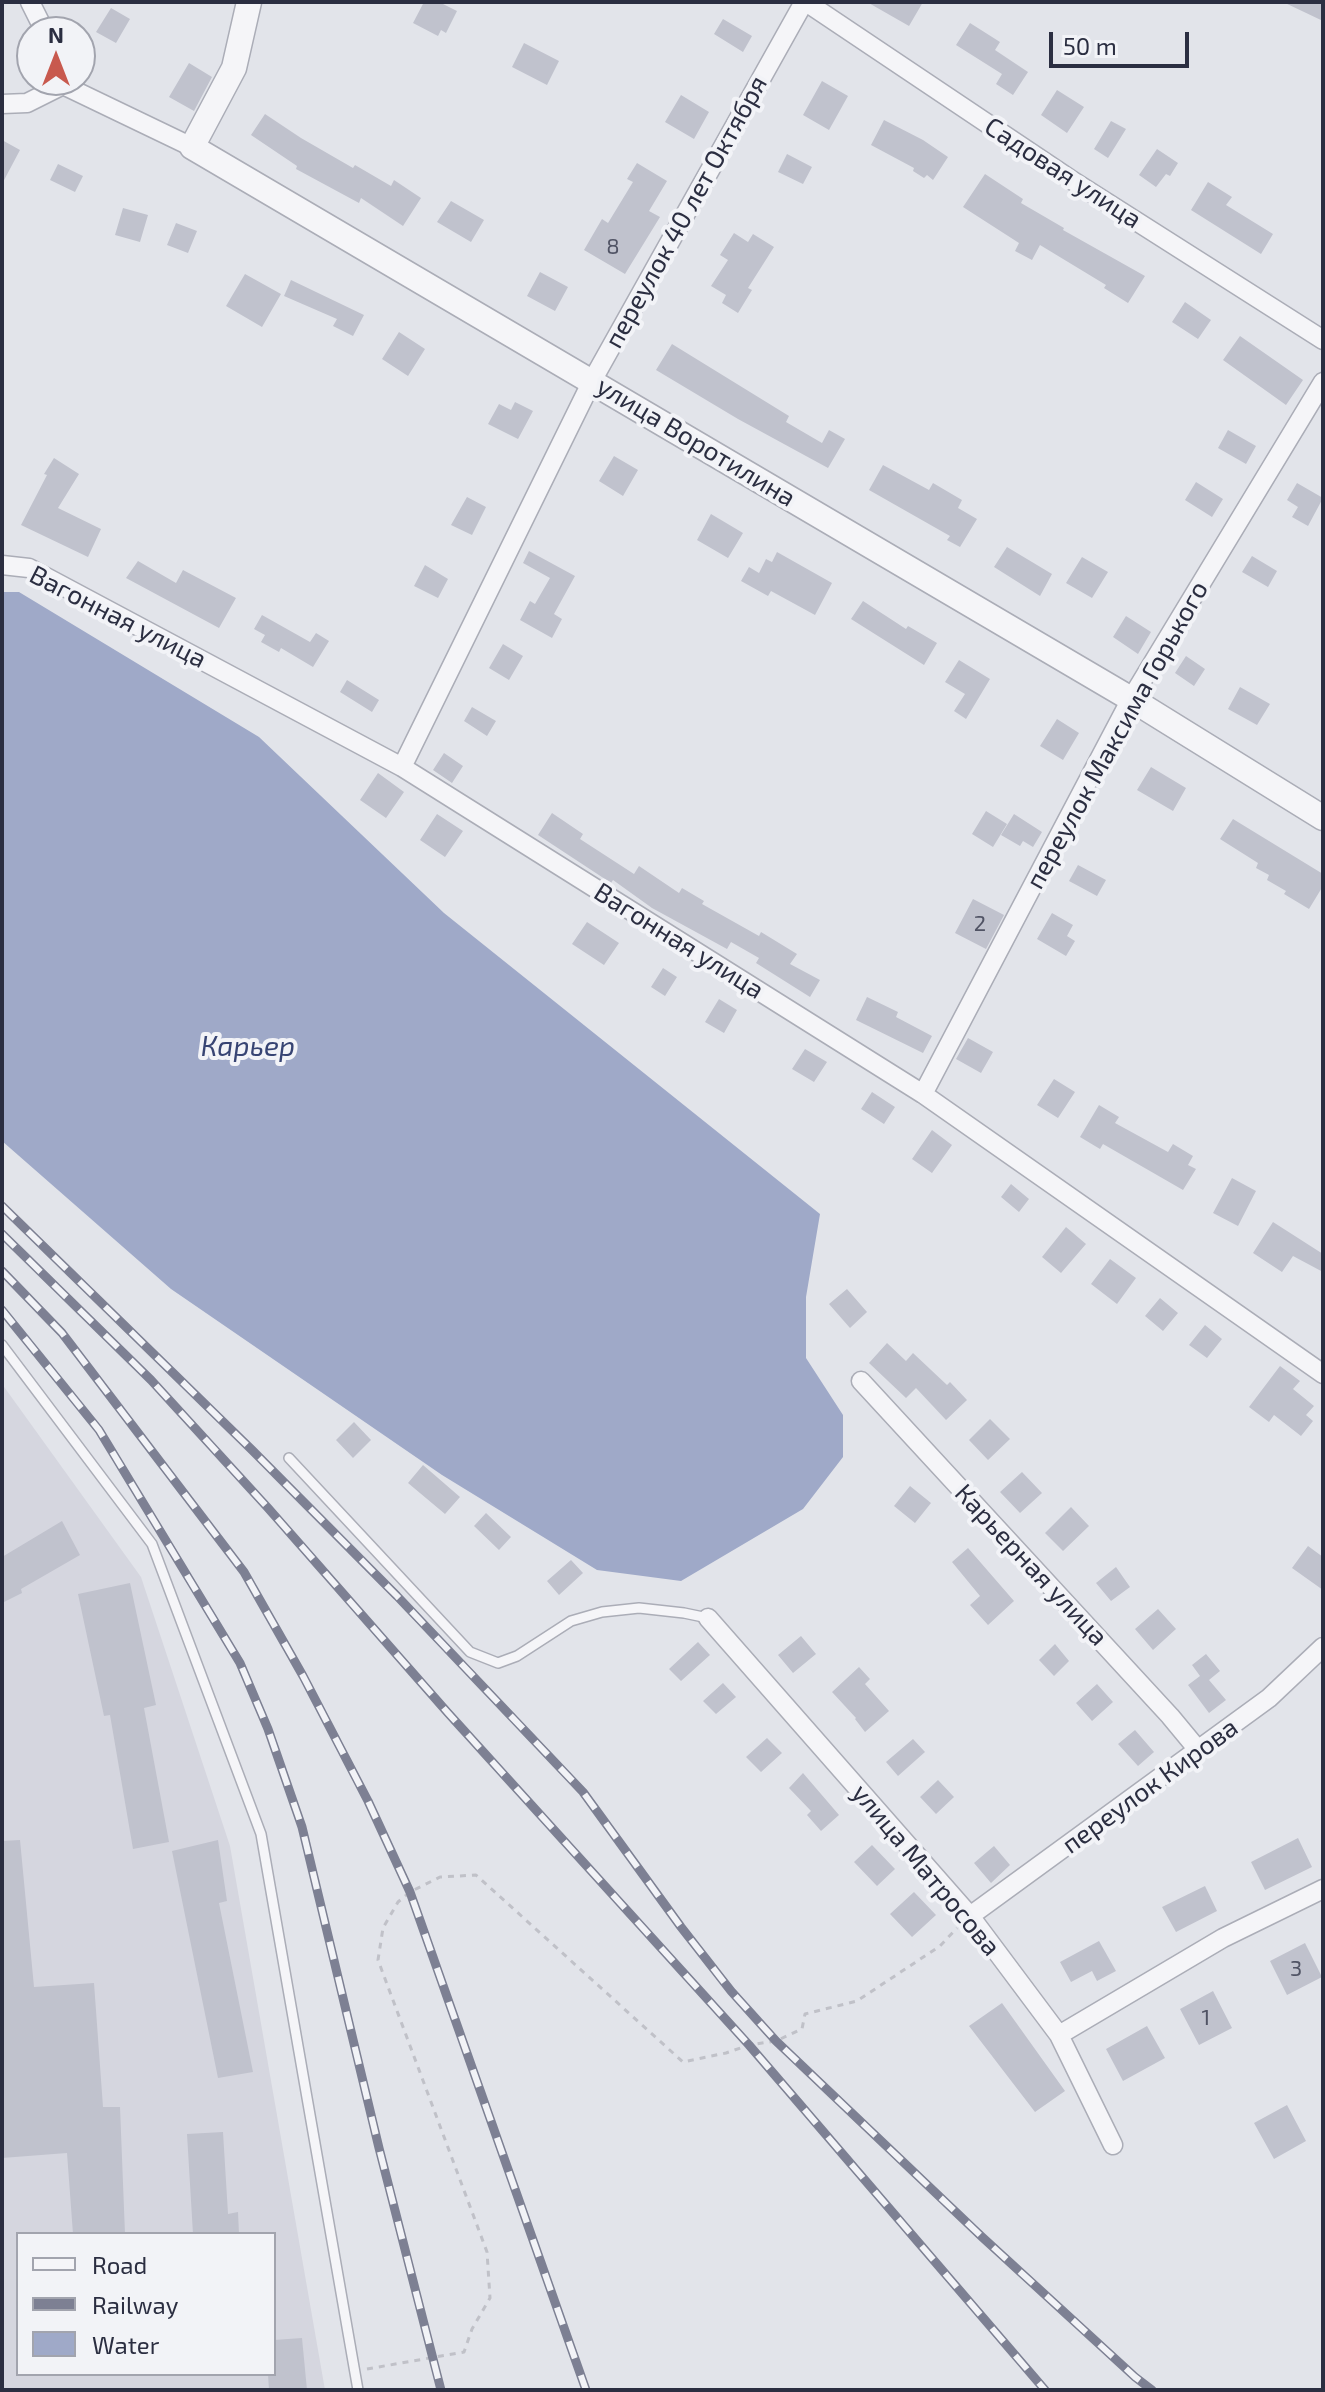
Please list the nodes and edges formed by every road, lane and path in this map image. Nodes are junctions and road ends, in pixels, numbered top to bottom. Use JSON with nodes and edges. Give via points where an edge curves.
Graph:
{"nodes":[{"id":1,"x":249,"y":2,"type":"edge"},
{"id":2,"x":805,"y":2,"type":"edge"},
{"id":3,"x":39,"y":96,"type":"edge"},
{"id":4,"x":90,"y":96,"type":"edge"},
{"id":5,"x":2,"y":104,"type":"edge"},
{"id":6,"x":192,"y":147,"type":"junction"},
{"id":7,"x":1323,"y":340,"type":"edge"},
{"id":8,"x":592,"y":381,"type":"junction"},
{"id":9,"x":1323,"y":382,"type":"edge"},
{"id":10,"x":2,"y":565,"type":"edge"},
{"id":11,"x":1131,"y":699,"type":"junction"},
{"id":12,"x":402,"y":767,"type":"junction"},
{"id":13,"x":1323,"y":818,"type":"edge"},
{"id":14,"x":923,"y":1094,"type":"junction"},
{"id":15,"x":2,"y":1345,"type":"edge"},
{"id":16,"x":1323,"y":1374,"type":"edge"},
{"id":17,"x":861,"y":1381,"type":"dead end"},
{"id":18,"x":289,"y":1458,"type":"dead end"},
{"id":19,"x":708,"y":1618,"type":"joint"},
{"id":20,"x":1323,"y":1647,"type":"edge"},
{"id":21,"x":1199,"y":1751,"type":"junction"},
{"id":22,"x":1323,"y":1889,"type":"edge"},
{"id":23,"x":970,"y":1916,"type":"junction"},
{"id":24,"x":1059,"y":2035,"type":"junction"},
{"id":25,"x":1113,"y":2145,"type":"dead end"},
{"id":26,"x":356,"y":2371,"type":"junction"},
{"id":27,"x":358,"y":2390,"type":"edge"}],
"edges":[{"from":1,"to":6,"type":"street","via":[[234,68]]},
{"from":2,"to":7,"type":"street","name":"Садовая улица"},
{"from":2,"to":8,"type":"street","name":"переулок 40 лет Октября"},
{"from":3,"to":5,"type":"street","via":[[27,103]]},
{"from":4,"to":6,"type":"street","name":"улица Воротилина"},
{"from":6,"to":8,"type":"street","name":"улица Воротилина"},
{"from":8,"to":11,"type":"street","name":"улица Воротилина"},
{"from":8,"to":12,"type":"street","name":"переулок 40 лет Октября"},
{"from":9,"to":11,"type":"street","name":"переулок Максима Горького"},
{"from":10,"to":12,"type":"street","name":"Вагонная улица","via":[[29,568]]},
{"from":11,"to":13,"type":"street","name":"улица Воротилина"},
{"from":11,"to":14,"type":"street","name":"переулок Максима Горького"},
{"from":12,"to":14,"type":"street","name":"Вагонная улица"},
{"from":14,"to":16,"type":"street","name":"Вагонная улица"},
{"from":15,"to":26,"type":"lane","via":[[152,1544],[261,1834]]},
{"from":17,"to":21,"type":"street","name":"Карьерная улица"},
{"from":18,"to":19,"type":"lane","via":[[470,1652],[498,1663],[571,1621],[602,1612],[639,1608]]},
{"from":19,"to":23,"type":"street","name":"улица Матросова"},
{"from":20,"to":21,"type":"street","name":"переулок Кирова","via":[[1269,1698]]},
{"from":21,"to":23,"type":"street","name":"переулок Кирова"},
{"from":22,"to":24,"type":"street","via":[[1223,1938]]},
{"from":23,"to":24,"type":"street","name":"улица Матросова"},
{"from":23,"to":26,"type":"path","via":[[940,1946],[857,2001],[805,2014],[802,2029],[776,2041],[683,2062],[476,1875],[440,1877],[410,1892],[383,1928],[378,1960],[487,2252],[490,2298],[464,2352]]},
{"from":24,"to":25,"type":"street","name":"улица Матросова"},
{"from":26,"to":27,"type":"lane"}]}
